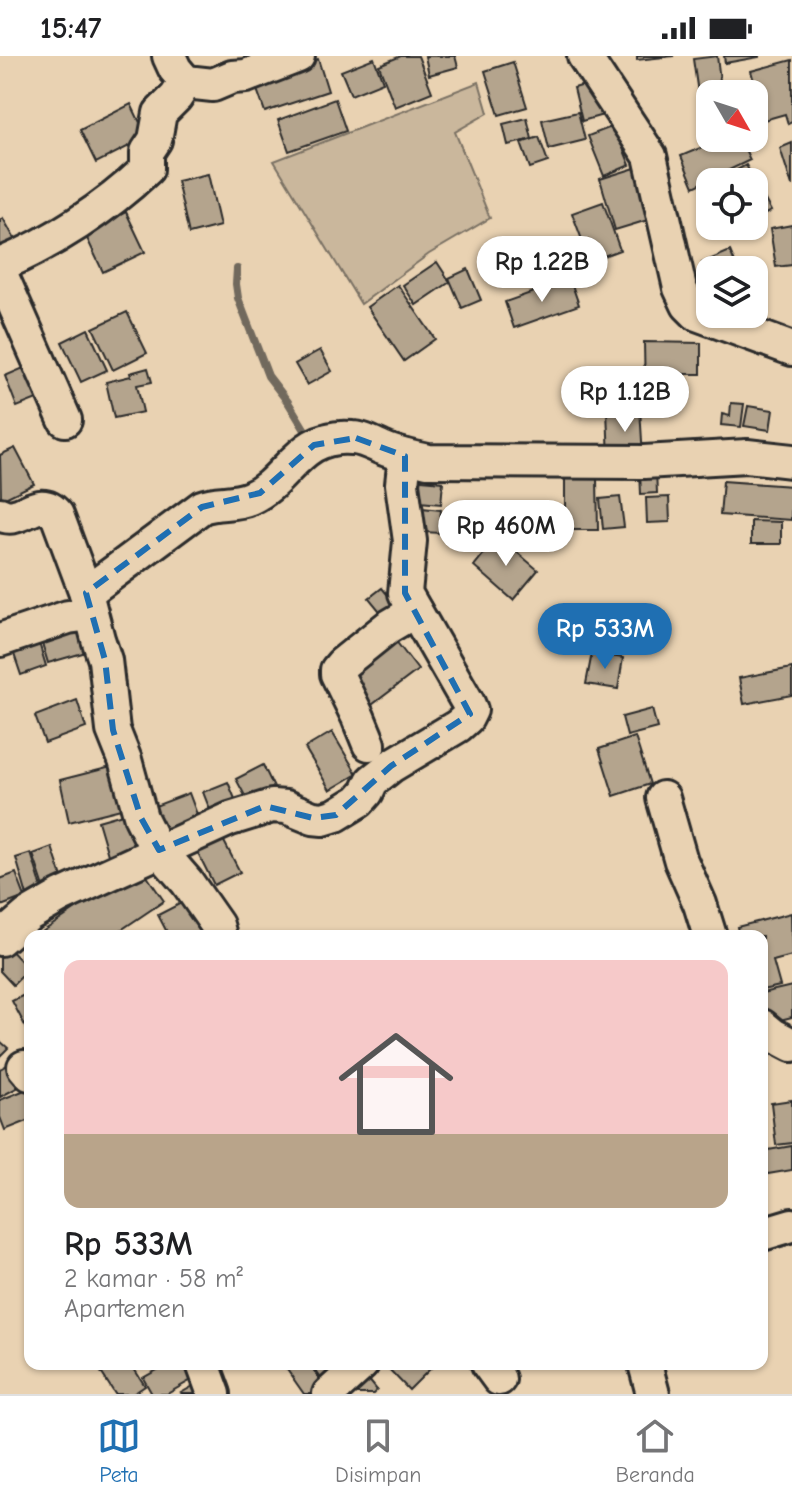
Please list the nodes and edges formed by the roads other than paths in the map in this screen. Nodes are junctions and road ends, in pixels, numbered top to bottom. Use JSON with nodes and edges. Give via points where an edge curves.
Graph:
{"nodes":[{"id":1,"x":298,"y":56,"type":"edge"},
{"id":2,"x":584,"y":56,"type":"edge"},
{"id":3,"x":178,"y":69,"type":"edge"},
{"id":4,"x":0,"y":265,"type":"edge"},
{"id":5,"x":0,"y":272,"type":"edge"},
{"id":6,"x":792,"y":349,"type":"edge"},
{"id":7,"x":65,"y":420,"type":"dead end"},
{"id":8,"x":405,"y":456,"type":"junction"},
{"id":9,"x":792,"y":461,"type":"edge"},
{"id":10,"x":0,"y":514,"type":"edge"},
{"id":11,"x":88,"y":604,"type":"junction"},
{"id":12,"x":415,"y":611,"type":"junction"},
{"id":13,"x":0,"y":640,"type":"edge"},
{"id":14,"x":369,"y":744,"type":"dead end"},
{"id":15,"x":663,"y":798,"type":"dead end"},
{"id":16,"x":159,"y":850,"type":"junction"},
{"id":17,"x":218,"y":930,"type":"edge"},
{"id":18,"x":708,"y":930,"type":"edge"},
{"id":19,"x":0,"y":939,"type":"edge"},
{"id":20,"x":768,"y":1031,"type":"edge"},
{"id":21,"x":792,"y":1045,"type":"edge"},
{"id":22,"x":792,"y":1225,"type":"edge"},
{"id":23,"x":768,"y":1232,"type":"edge"},
{"id":24,"x":205,"y":1370,"type":"edge"},
{"id":25,"x":355,"y":1370,"type":"edge"},
{"id":26,"x":647,"y":1370,"type":"edge"},
{"id":27,"x":214,"y":1394,"type":"edge"},
{"id":28,"x":329,"y":1394,"type":"edge"},
{"id":29,"x":653,"y":1394,"type":"edge"}],
"edges":[{"from":1,"to":3,"type":"street","via":[[213,85]]},
{"from":2,"to":6,"type":"street","via":[[650,156],[688,305],[697,314]]},
{"from":3,"to":4,"type":"street","via":[[176,97],[160,113],[147,169],[96,210]]},
{"from":5,"to":7,"type":"street"},
{"from":8,"to":9,"type":"street","via":[[428,461],[644,462],[736,456]]},
{"from":8,"to":11,"type":"street","via":[[356,438],[314,445],[260,493],[236,503],[202,507]]},
{"from":8,"to":12,"type":"street","via":[[402,484],[410,541],[405,593]]},
{"from":10,"to":11,"type":"street","via":[[12,517],[40,506],[56,512]]},
{"from":11,"to":13,"type":"street","via":[[68,617]]},
{"from":11,"to":16,"type":"street","via":[[105,660],[113,730],[141,818]]},
{"from":12,"to":14,"type":"street","via":[[337,670]]},
{"from":12,"to":16,"type":"street","via":[[468,703],[467,718],[391,766],[359,801],[336,815],[313,818],[286,807],[265,806]]},
{"from":15,"to":18,"type":"street"},
{"from":16,"to":17,"type":"street"},
{"from":16,"to":19,"type":"street","via":[[61,896]]},
{"from":20,"to":21,"type":"street"},
{"from":22,"to":23,"type":"street"},
{"from":24,"to":27,"type":"street"},
{"from":25,"to":28,"type":"street"},
{"from":26,"to":29,"type":"street"}]}
